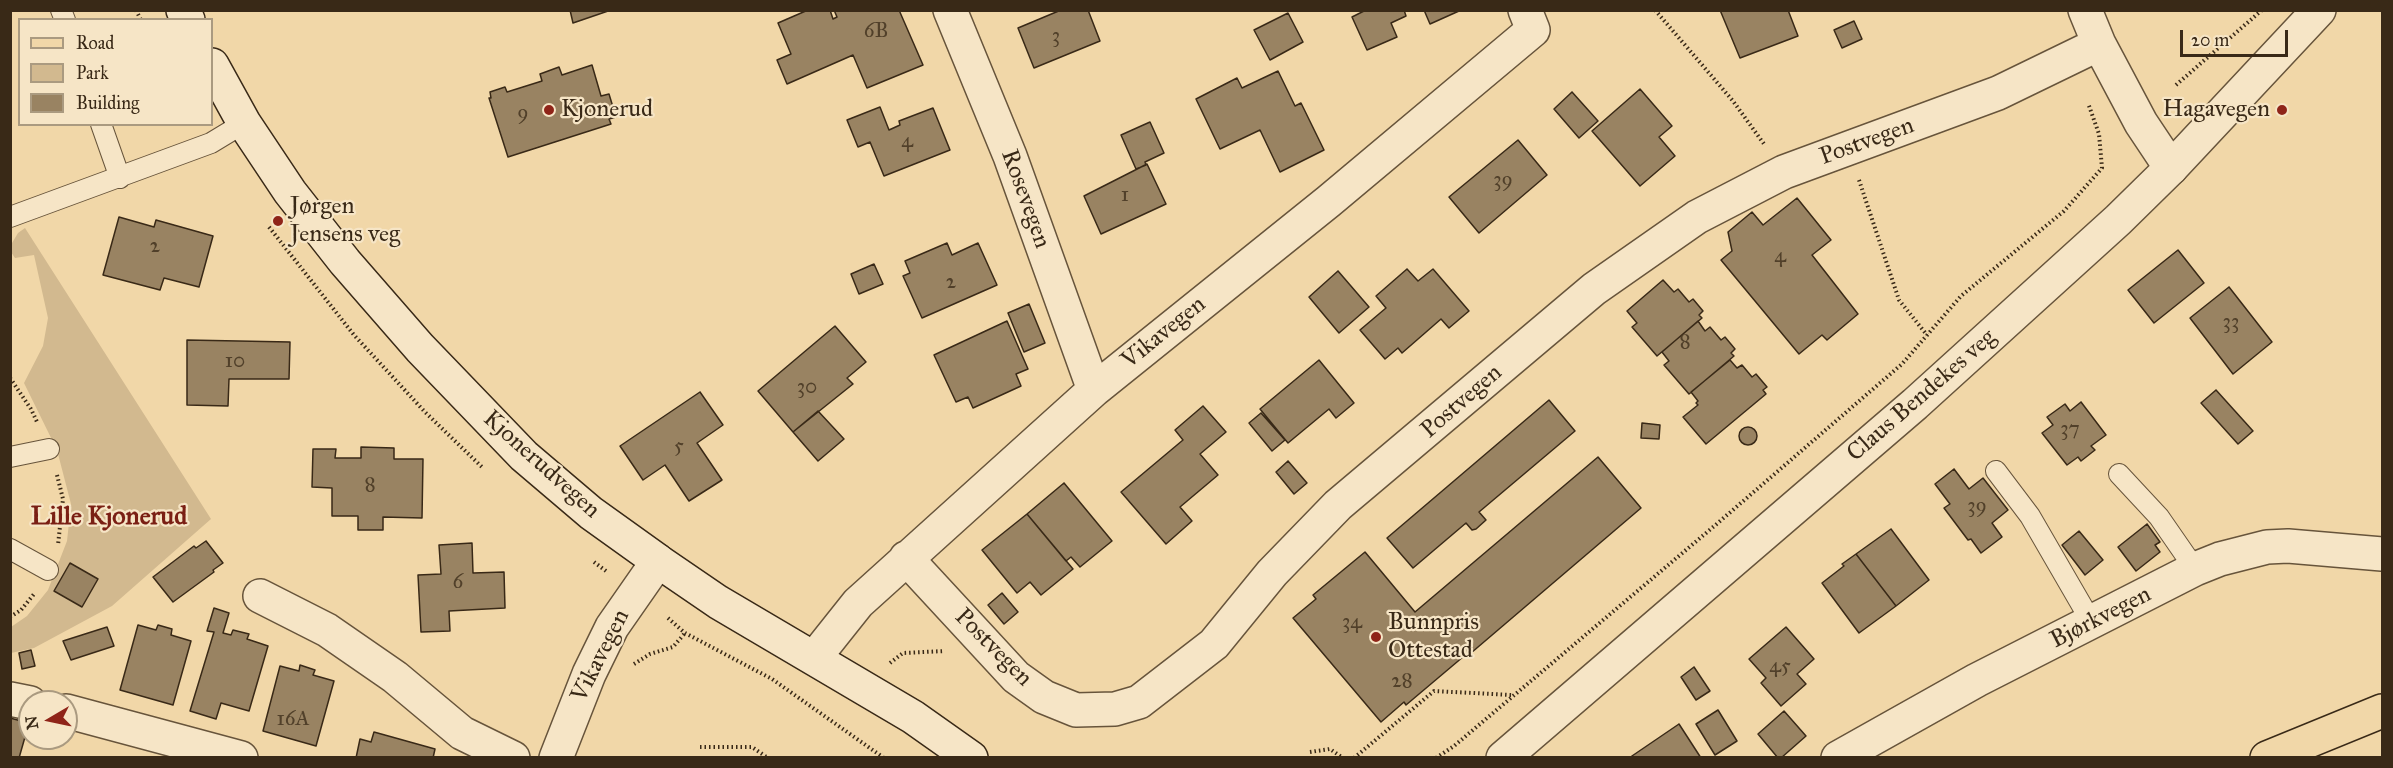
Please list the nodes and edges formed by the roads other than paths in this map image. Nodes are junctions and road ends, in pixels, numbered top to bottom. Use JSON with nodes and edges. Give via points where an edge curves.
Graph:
{"nodes":[{"id":1,"x":950,"y":10,"type":"edge"},
{"id":2,"x":2085,"y":10,"type":"edge"},
{"id":3,"x":2319,"y":10,"type":"edge"},
{"id":4,"x":1529,"y":20,"type":"edge"},
{"id":5,"x":2085,"y":51,"type":"junction"},
{"id":6,"x":213,"y":67,"type":"edge"},
{"id":7,"x":244,"y":123,"type":"junction"},
{"id":8,"x":102,"y":126,"type":"edge"},
{"id":9,"x":2171,"y":168,"type":"junction"},
{"id":10,"x":120,"y":178,"type":"junction"},
{"id":11,"x":10,"y":217,"type":"edge"},
{"id":12,"x":1095,"y":390,"type":"junction"},
{"id":13,"x":49,"y":449,"type":"road end"},
{"id":14,"x":10,"y":457,"type":"edge"},
{"id":15,"x":1996,"y":471,"type":"dead end"},
{"id":16,"x":2119,"y":474,"type":"dead end"},
{"id":17,"x":10,"y":549,"type":"edge"},
{"id":18,"x":2382,"y":554,"type":"edge"},
{"id":19,"x":906,"y":558,"type":"junction"},
{"id":20,"x":658,"y":561,"type":"junction"},
{"id":21,"x":2195,"y":569,"type":"junction"},
{"id":22,"x":48,"y":570,"type":"road end"},
{"id":23,"x":260,"y":596,"type":"dead end"},
{"id":24,"x":2092,"y":623,"type":"junction"},
{"id":25,"x":815,"y":657,"type":"junction"},
{"id":26,"x":2382,"y":711,"type":"edge"},
{"id":27,"x":78,"y":714,"type":"edge"},
{"id":28,"x":241,"y":758,"type":"edge"},
{"id":29,"x":513,"y":758,"type":"edge"},
{"id":30,"x":556,"y":758,"type":"edge"},
{"id":31,"x":971,"y":758,"type":"edge"},
{"id":32,"x":1503,"y":758,"type":"edge"},
{"id":33,"x":1838,"y":758,"type":"edge"},
{"id":34,"x":2268,"y":758,"type":"edge"}],
"edges":[{"from":1,"to":12,"type":"street","name":"Rosevegen","via":[[1010,156]]},
{"from":2,"to":5,"type":"street"},
{"from":3,"to":9,"type":"street","name":"Claus Bendekes veg"},
{"from":4,"to":12,"type":"street","name":"Vikavegen","via":[[1329,201]]},
{"from":5,"to":9,"type":"street"},
{"from":5,"to":19,"type":"street","name":"Postvegen","via":[[1998,93],[1784,172],[1697,217],[1594,289],[1338,505],[1272,573],[1214,644],[1139,702],[1115,709],[1076,710],[1044,697],[1016,677]]},
{"from":6,"to":7,"type":"street","name":"Kjonerudvegen"},
{"from":7,"to":10,"type":"lane","via":[[211,143]]},
{"from":7,"to":20,"type":"street","name":"Kjonerudvegen","via":[[290,192],[420,348],[524,456],[591,513]]},
{"from":8,"to":10,"type":"lane"},
{"from":9,"to":32,"type":"street","name":"Claus Bendekes veg","via":[[1915,404]]},
{"from":10,"to":11,"type":"lane"},
{"from":12,"to":19,"type":"street","name":"Vikavegen"},
{"from":13,"to":14,"type":"lane"},
{"from":15,"to":24,"type":"lane","via":[[2030,516]]},
{"from":16,"to":21,"type":"lane","via":[[2159,517]]},
{"from":17,"to":22,"type":"lane"},
{"from":18,"to":21,"type":"street","name":"Bjørkvegen","via":[[2267,547]]},
{"from":19,"to":25,"type":"street","name":"Vikavegen","via":[[858,603]]},
{"from":20,"to":25,"type":"street","name":"Kjonerudvegen","via":[[718,602]]},
{"from":20,"to":30,"type":"street","name":"Vikavegen","via":[[607,636]]},
{"from":21,"to":24,"type":"street","name":"Bjørkvegen"},
{"from":23,"to":29,"type":"street","via":[[327,630],[396,677],[462,733]]},
{"from":24,"to":33,"type":"street","name":"Bjørkvegen","via":[[1977,680]]},
{"from":25,"to":31,"type":"street","name":"Kjonerudvegen"},
{"from":26,"to":34,"type":"main road"},
{"from":27,"to":28,"type":"street"}]}
